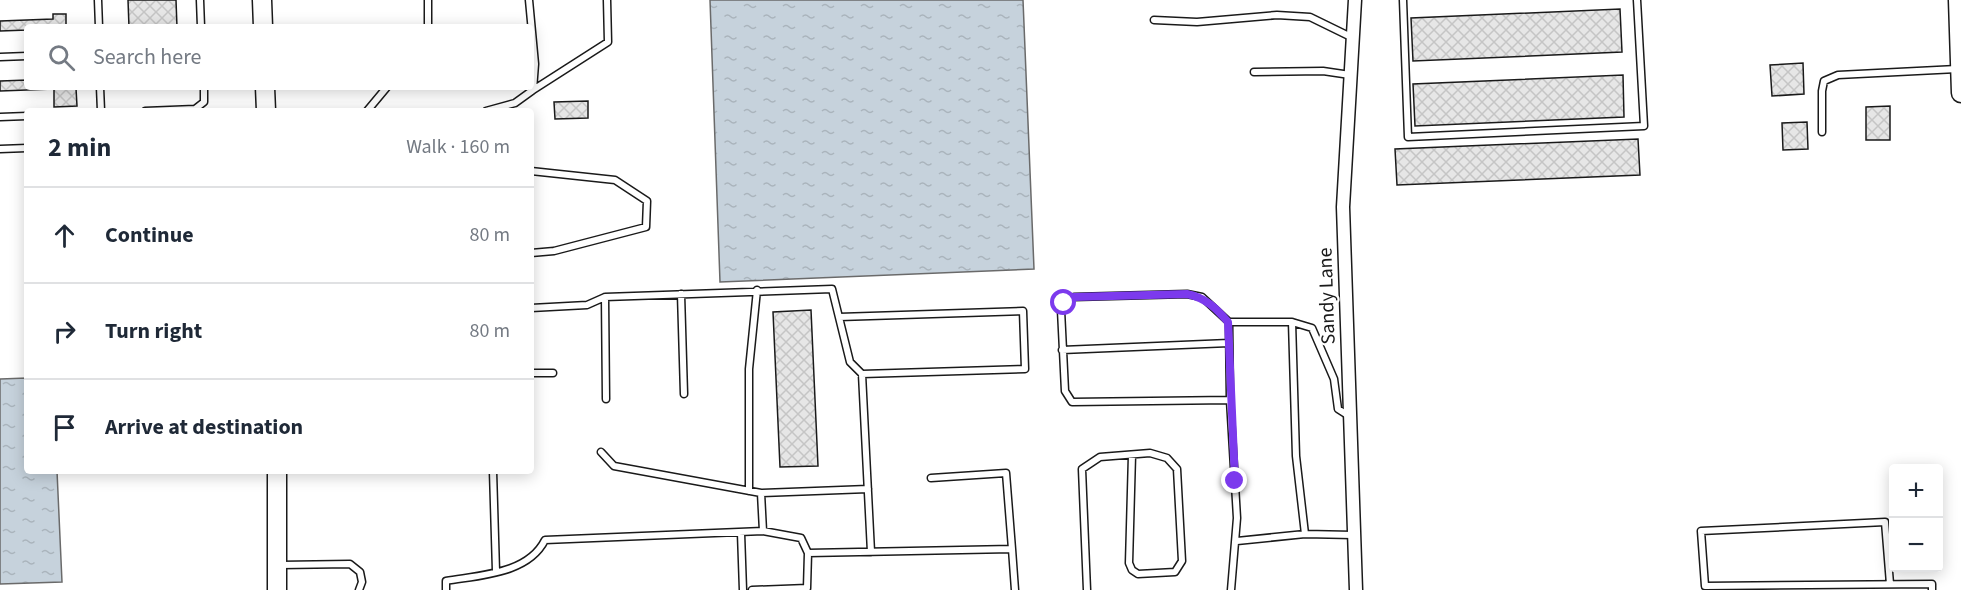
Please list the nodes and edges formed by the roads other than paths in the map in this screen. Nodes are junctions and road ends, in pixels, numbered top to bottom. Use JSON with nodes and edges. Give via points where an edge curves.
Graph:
{"nodes":[{"id":1,"x":98,"y":0,"type":"edge"},
{"id":2,"x":200,"y":0,"type":"edge"},
{"id":3,"x":262,"y":0,"type":"edge"},
{"id":4,"x":428,"y":0,"type":"edge"},
{"id":5,"x":529,"y":0,"type":"edge"},
{"id":6,"x":607,"y":0,"type":"edge"},
{"id":7,"x":1355,"y":0,"type":"edge"},
{"id":8,"x":1403,"y":0,"type":"edge"},
{"id":9,"x":1637,"y":0,"type":"edge"},
{"id":10,"x":1958,"y":0,"type":"edge"},
{"id":11,"x":1154,"y":20,"type":"dead end"},
{"id":12,"x":99,"y":24,"type":"edge"},
{"id":13,"x":201,"y":24,"type":"edge"},
{"id":14,"x":263,"y":24,"type":"edge"},
{"id":15,"x":428,"y":24,"type":"edge"},
{"id":16,"x":531,"y":24,"type":"edge"},
{"id":17,"x":1353,"y":39,"type":"junction"},
{"id":18,"x":534,"y":53,"type":"edge"},
{"id":19,"x":24,"y":56,"type":"edge"},
{"id":20,"x":0,"y":57,"type":"edge"},
{"id":21,"x":1960,"y":69,"type":"edge"},
{"id":22,"x":1254,"y":72,"type":"dead end"},
{"id":23,"x":1351,"y":75,"type":"junction"},
{"id":24,"x":534,"y":77,"type":"edge"},
{"id":25,"x":534,"y":89,"type":"edge"},
{"id":26,"x":100,"y":90,"type":"edge"},
{"id":27,"x":204,"y":90,"type":"edge"},
{"id":28,"x":265,"y":90,"type":"edge"},
{"id":29,"x":384,"y":90,"type":"edge"},
{"id":30,"x":533,"y":90,"type":"edge"},
{"id":31,"x":1961,"y":93,"type":"edge"},
{"id":32,"x":101,"y":108,"type":"edge"},
{"id":33,"x":198,"y":108,"type":"edge"},
{"id":34,"x":266,"y":108,"type":"edge"},
{"id":35,"x":370,"y":108,"type":"edge"},
{"id":36,"x":498,"y":108,"type":"edge"},
{"id":37,"x":24,"y":116,"type":"edge"},
{"id":38,"x":0,"y":117,"type":"edge"},
{"id":39,"x":1822,"y":132,"type":"dead end"},
{"id":40,"x":24,"y":148,"type":"edge"},
{"id":41,"x":0,"y":149,"type":"edge"},
{"id":42,"x":534,"y":171,"type":"edge"},
{"id":43,"x":534,"y":253,"type":"edge"},
{"id":44,"x":758,"y":290,"type":"junction"},
{"id":45,"x":681,"y":294,"type":"junction"},
{"id":46,"x":604,"y":297,"type":"junction"},
{"id":47,"x":534,"y":308,"type":"edge"},
{"id":48,"x":839,"y":317,"type":"junction"},
{"id":49,"x":1228,"y":322,"type":"junction"},
{"id":50,"x":1292,"y":322,"type":"junction"},
{"id":51,"x":1229,"y":343,"type":"junction"},
{"id":52,"x":1062,"y":350,"type":"junction"},
{"id":53,"x":553,"y":373,"type":"dead end"},
{"id":54,"x":534,"y":374,"type":"edge"},
{"id":55,"x":862,"y":375,"type":"junction"},
{"id":56,"x":684,"y":394,"type":"dead end"},
{"id":57,"x":606,"y":399,"type":"dead end"},
{"id":58,"x":1230,"y":400,"type":"junction"},
{"id":59,"x":1349,"y":416,"type":"junction"},
{"id":60,"x":601,"y":452,"type":"dead end"},
{"id":61,"x":1132,"y":455,"type":"junction"},
{"id":62,"x":277,"y":474,"type":"edge"},
{"id":63,"x":493,"y":474,"type":"edge"},
{"id":64,"x":931,"y":478,"type":"dead end"},
{"id":65,"x":868,"y":489,"type":"junction"},
{"id":66,"x":749,"y":491,"type":"junction"},
{"id":67,"x":761,"y":493,"type":"junction"},
{"id":68,"x":763,"y":531,"type":"junction"},
{"id":69,"x":741,"y":533,"type":"junction"},
{"id":70,"x":1305,"y":534,"type":"junction"},
{"id":71,"x":1353,"y":535,"type":"junction"},
{"id":72,"x":1237,"y":541,"type":"junction"},
{"id":73,"x":1012,"y":549,"type":"junction"},
{"id":74,"x":872,"y":552,"type":"junction"},
{"id":75,"x":808,"y":553,"type":"junction"},
{"id":76,"x":276,"y":566,"type":"junction"},
{"id":77,"x":496,"y":571,"type":"junction"},
{"id":78,"x":1890,"y":584,"type":"junction"},
{"id":79,"x":277,"y":590,"type":"edge"},
{"id":80,"x":359,"y":590,"type":"edge"},
{"id":81,"x":446,"y":590,"type":"edge"},
{"id":82,"x":743,"y":590,"type":"edge"},
{"id":83,"x":752,"y":590,"type":"edge"},
{"id":84,"x":1015,"y":590,"type":"edge"},
{"id":85,"x":1087,"y":590,"type":"edge"},
{"id":86,"x":1231,"y":590,"type":"edge"},
{"id":87,"x":1356,"y":590,"type":"edge"},
{"id":88,"x":1932,"y":590,"type":"edge"}],
"edges":[{"from":1,"to":12,"type":"lane"},
{"from":2,"to":13,"type":"lane"},
{"from":3,"to":14,"type":"street"},
{"from":4,"to":15,"type":"lane"},
{"from":5,"to":16,"type":"lane"},
{"from":6,"to":25,"type":"lane","via":[[608,42]]},
{"from":7,"to":17,"type":"street","name":"Sandy Lane"},
{"from":8,"to":9,"type":"lane","via":[[1408,138],[1644,126]]},
{"from":10,"to":21,"type":"street"},
{"from":11,"to":17,"type":"lane","via":[[1310,17]]},
{"from":17,"to":23,"type":"street","name":"Sandy Lane"},
{"from":18,"to":24,"type":"lane"},
{"from":19,"to":20,"type":"lane"},
{"from":21,"to":31,"type":"street"},
{"from":21,"to":39,"type":"lane","via":[[1838,75],[1824,81]]},
{"from":22,"to":23,"type":"lane","via":[[1323,71]]},
{"from":23,"to":59,"type":"street","name":"Sandy Lane","via":[[1343,207]]},
{"from":26,"to":32,"type":"lane"},
{"from":27,"to":33,"type":"lane","via":[[204,102]]},
{"from":28,"to":34,"type":"street"},
{"from":29,"to":35,"type":"lane"},
{"from":30,"to":36,"type":"lane","via":[[515,104]]},
{"from":37,"to":38,"type":"lane"},
{"from":40,"to":41,"type":"lane"},
{"from":42,"to":43,"type":"lane","via":[[615,180],[647,201],[646,227]]},
{"from":44,"to":45,"type":"lane"},
{"from":44,"to":48,"type":"lane","via":[[832,288]]},
{"from":44,"to":66,"type":"lane","via":[[749,369]]},
{"from":45,"to":46,"type":"lane"},
{"from":45,"to":56,"type":"lane"},
{"from":46,"to":47,"type":"lane","via":[[587,305]]},
{"from":46,"to":57,"type":"lane"},
{"from":48,"to":55,"type":"lane","via":[[850,362]]},
{"from":48,"to":55,"type":"lane","via":[[1023,311],[1025,369]]},
{"from":49,"to":50,"type":"lane"},
{"from":49,"to":51,"type":"lane"},
{"from":49,"to":52,"type":"lane","via":[[1202,297],[1187,294],[1074,297],[1061,310]]},
{"from":50,"to":59,"type":"lane","via":[[1312,328],[1334,379],[1338,409]]},
{"from":50,"to":70,"type":"lane","via":[[1296,456]]},
{"from":51,"to":52,"type":"lane"},
{"from":51,"to":58,"type":"lane"},
{"from":52,"to":58,"type":"lane","via":[[1065,391],[1072,402]]},
{"from":53,"to":54,"type":"lane"},
{"from":55,"to":65,"type":"lane"},
{"from":58,"to":72,"type":"lane"},
{"from":59,"to":71,"type":"street","name":"Sandy Lane"},
{"from":60,"to":66,"type":"lane","via":[[614,466]]},
{"from":61,"to":61,"type":"lane","via":[[1150,453],[1167,458],[1177,469],[1182,561],[1175,572],[1138,573],[1129,563]]},
{"from":61,"to":85,"type":"lane","via":[[1100,457],[1082,469]]},
{"from":62,"to":76,"type":"street"},
{"from":63,"to":77,"type":"lane"},
{"from":64,"to":73,"type":"lane","via":[[1006,473]]},
{"from":65,"to":67,"type":"lane"},
{"from":65,"to":74,"type":"lane"},
{"from":66,"to":67,"type":"lane"},
{"from":67,"to":68,"type":"lane"},
{"from":68,"to":69,"type":"lane"},
{"from":68,"to":75,"type":"lane","via":[[801,538]]},
{"from":69,"to":77,"type":"lane","via":[[545,540],[539,552],[526,563]]},
{"from":69,"to":82,"type":"lane"},
{"from":70,"to":71,"type":"lane"},
{"from":70,"to":72,"type":"lane"},
{"from":71,"to":87,"type":"street","name":"Sandy Lane"},
{"from":72,"to":86,"type":"lane"},
{"from":73,"to":74,"type":"lane"},
{"from":73,"to":84,"type":"lane"},
{"from":74,"to":75,"type":"lane"},
{"from":75,"to":83,"type":"lane","via":[[807,588]]},
{"from":76,"to":79,"type":"street"},
{"from":76,"to":80,"type":"lane","via":[[350,564],[360,572]]},
{"from":77,"to":81,"type":"lane","via":[[446,580]]},
{"from":78,"to":78,"type":"lane","via":[[1885,522],[1701,531],[1705,586]]},
{"from":78,"to":88,"type":"lane","via":[[1932,584]]}]}
